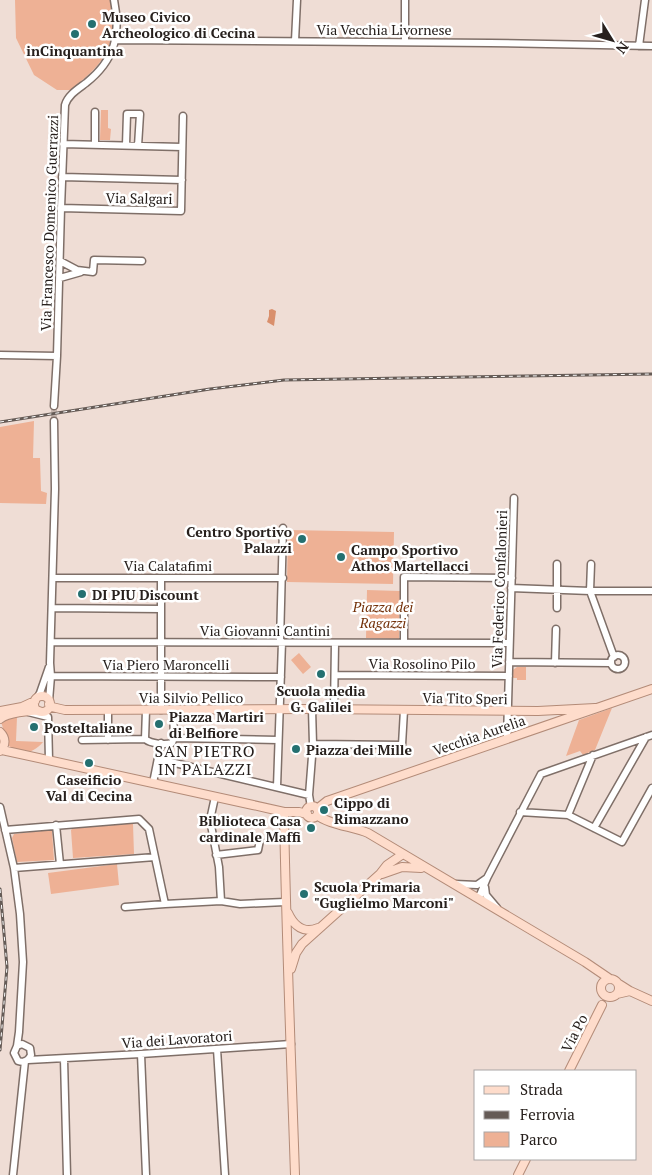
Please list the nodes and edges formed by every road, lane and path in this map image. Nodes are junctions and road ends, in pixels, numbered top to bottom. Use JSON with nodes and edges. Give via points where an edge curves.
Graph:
{"nodes":[{"id":1,"x":114,"y":0,"type":"edge"},
{"id":2,"x":297,"y":0,"type":"edge"},
{"id":3,"x":405,"y":0,"type":"edge"},
{"id":4,"x":645,"y":0,"type":"edge"},
{"id":5,"x":116,"y":40,"type":"junction"},
{"id":6,"x":295,"y":41,"type":"junction"},
{"id":7,"x":405,"y":42,"type":"junction"},
{"id":8,"x":639,"y":46,"type":"junction"},
{"id":9,"x":652,"y":46,"type":"edge"},
{"id":10,"x":95,"y":112,"type":"dead end"},
{"id":11,"x":182,"y":116,"type":"dead end"},
{"id":12,"x":63,"y":144,"type":"junction"},
{"id":13,"x":95,"y":145,"type":"junction"},
{"id":14,"x":126,"y":145,"type":"junction"},
{"id":15,"x":138,"y":146,"type":"junction"},
{"id":16,"x":182,"y":147,"type":"junction"},
{"id":17,"x":62,"y":177,"type":"junction"},
{"id":18,"x":182,"y":180,"type":"junction"},
{"id":19,"x":61,"y":208,"type":"junction"},
{"id":20,"x":60,"y":261,"type":"junction"},
{"id":21,"x":142,"y":261,"type":"dead end"},
{"id":22,"x":82,"y":272,"type":"junction"},
{"id":23,"x":60,"y":278,"type":"junction"},
{"id":24,"x":0,"y":355,"type":"edge"},
{"id":25,"x":57,"y":356,"type":"junction"},
{"id":26,"x":54,"y":406,"type":"tunnel mouth"},
{"id":27,"x":54,"y":421,"type":"tunnel mouth"},
{"id":28,"x":514,"y":498,"type":"dead end"},
{"id":29,"x":284,"y":528,"type":"dead end"},
{"id":30,"x":557,"y":564,"type":"dead end"},
{"id":31,"x":591,"y":564,"type":"dead end"},
{"id":32,"x":53,"y":578,"type":"junction"},
{"id":33,"x":162,"y":578,"type":"junction"},
{"id":34,"x":282,"y":578,"type":"junction"},
{"id":35,"x":512,"y":578,"type":"junction"},
{"id":36,"x":511,"y":588,"type":"junction"},
{"id":37,"x":557,"y":590,"type":"junction"},
{"id":38,"x":590,"y":591,"type":"junction"},
{"id":39,"x":652,"y":591,"type":"edge"},
{"id":40,"x":52,"y":608,"type":"junction"},
{"id":41,"x":557,"y":608,"type":"dead end"},
{"id":42,"x":161,"y":609,"type":"junction"},
{"id":43,"x":556,"y":629,"type":"dead end"},
{"id":44,"x":51,"y":642,"type":"junction"},
{"id":45,"x":161,"y":642,"type":"junction"},
{"id":46,"x":281,"y":642,"type":"junction"},
{"id":47,"x":404,"y":642,"type":"junction"},
{"id":48,"x":509,"y":642,"type":"junction"},
{"id":49,"x":335,"y":643,"type":"junction"},
{"id":50,"x":509,"y":662,"type":"junction"},
{"id":51,"x":555,"y":662,"type":"junction"},
{"id":52,"x":50,"y":664,"type":"junction"},
{"id":53,"x":335,"y":675,"type":"junction"},
{"id":54,"x":52,"y":676,"type":"junction"},
{"id":55,"x":161,"y":676,"type":"junction"},
{"id":56,"x":509,"y":676,"type":"junction"},
{"id":57,"x":281,"y":677,"type":"junction"},
{"id":58,"x":652,"y":689,"type":"edge"},
{"id":59,"x":36,"y":699,"type":"junction"},
{"id":60,"x":49,"y":702,"type":"junction"},
{"id":61,"x":312,"y":708,"type":"junction"},
{"id":62,"x":595,"y":708,"type":"junction"},
{"id":63,"x":173,"y":709,"type":"junction"},
{"id":64,"x":279,"y":709,"type":"junction"},
{"id":65,"x":108,"y":710,"type":"junction"},
{"id":66,"x":146,"y":710,"type":"junction"},
{"id":67,"x":161,"y":710,"type":"junction"},
{"id":68,"x":334,"y":710,"type":"junction"},
{"id":69,"x":404,"y":710,"type":"junction"},
{"id":70,"x":553,"y":710,"type":"junction"},
{"id":71,"x":1,"y":711,"type":"edge"},
{"id":72,"x":39,"y":711,"type":"junction"},
{"id":73,"x":26,"y":712,"type":"junction"},
{"id":74,"x":508,"y":712,"type":"junction"},
{"id":75,"x":0,"y":719,"type":"edge"},
{"id":76,"x":556,"y":724,"type":"junction"},
{"id":77,"x":652,"y":728,"type":"edge"},
{"id":78,"x":0,"y":732,"type":"edge"},
{"id":79,"x":648,"y":736,"type":"edge"},
{"id":80,"x":174,"y":738,"type":"junction"},
{"id":81,"x":507,"y":738,"type":"junction"},
{"id":82,"x":145,"y":739,"type":"junction"},
{"id":83,"x":82,"y":740,"type":"dead end"},
{"id":84,"x":108,"y":740,"type":"junction"},
{"id":85,"x":278,"y":740,"type":"junction"},
{"id":86,"x":161,"y":743,"type":"junction"},
{"id":87,"x":313,"y":744,"type":"junction"},
{"id":88,"x":1,"y":750,"type":"edge"},
{"id":89,"x":593,"y":755,"type":"junction"},
{"id":90,"x":49,"y":760,"type":"junction"},
{"id":91,"x":158,"y":760,"type":"junction"},
{"id":92,"x":153,"y":783,"type":"junction"},
{"id":93,"x":277,"y":787,"type":"junction"},
{"id":94,"x":652,"y":788,"type":"edge"},
{"id":95,"x":309,"y":795,"type":"junction"},
{"id":96,"x":214,"y":797,"type":"junction"},
{"id":97,"x":0,"y":807,"type":"edge"},
{"id":98,"x":313,"y":811,"type":"junction"},
{"id":99,"x":284,"y":812,"type":"junction"},
{"id":100,"x":520,"y":812,"type":"junction"},
{"id":101,"x":568,"y":815,"type":"junction"},
{"id":102,"x":56,"y":825,"type":"junction"},
{"id":103,"x":594,"y":828,"type":"junction"},
{"id":104,"x":5,"y":830,"type":"junction"},
{"id":105,"x":260,"y":840,"type":"dead end"},
{"id":106,"x":216,"y":855,"type":"junction"},
{"id":107,"x":404,"y":855,"type":"junction"},
{"id":108,"x":155,"y":857,"type":"junction"},
{"id":109,"x":60,"y":864,"type":"junction"},
{"id":110,"x":14,"y":868,"type":"junction"},
{"id":111,"x":394,"y":869,"type":"junction"},
{"id":112,"x":429,"y":870,"type":"junction"},
{"id":113,"x":380,"y":874,"type":"junction"},
{"id":114,"x":484,"y":882,"type":"junction"},
{"id":115,"x":452,"y":883,"type":"junction"},
{"id":116,"x":476,"y":897,"type":"junction"},
{"id":117,"x":221,"y":901,"type":"junction"},
{"id":118,"x":285,"y":902,"type":"junction"},
{"id":119,"x":165,"y":904,"type":"junction"},
{"id":120,"x":125,"y":907,"type":"dead end"},
{"id":121,"x":501,"y":912,"type":"junction"},
{"id":122,"x":322,"y":926,"type":"junction"},
{"id":123,"x":593,"y":968,"type":"junction"},
{"id":124,"x":289,"y":974,"type":"junction"},
{"id":125,"x":610,"y":979,"type":"junction"},
{"id":126,"x":619,"y":984,"type":"junction"},
{"id":127,"x":602,"y":989,"type":"junction"},
{"id":128,"x":630,"y":991,"type":"junction"},
{"id":129,"x":615,"y":995,"type":"junction"},
{"id":130,"x":652,"y":1001,"type":"edge"},
{"id":131,"x":602,"y":1005,"type":"junction"},
{"id":132,"x":19,"y":1032,"type":"junction"},
{"id":133,"x":25,"y":1044,"type":"junction"},
{"id":134,"x":291,"y":1044,"type":"junction"},
{"id":135,"x":17,"y":1046,"type":"junction"},
{"id":136,"x":31,"y":1050,"type":"junction"},
{"id":137,"x":218,"y":1050,"type":"junction"},
{"id":138,"x":141,"y":1054,"type":"junction"},
{"id":139,"x":64,"y":1059,"type":"junction"},
{"id":140,"x":42,"y":1060,"type":"junction"},
{"id":141,"x":24,"y":1061,"type":"junction"},
{"id":142,"x":570,"y":1070,"type":"edge"},
{"id":143,"x":526,"y":1160,"type":"edge"},
{"id":144,"x":13,"y":1175,"type":"edge"},
{"id":145,"x":67,"y":1175,"type":"edge"},
{"id":146,"x":146,"y":1175,"type":"edge"},
{"id":147,"x":226,"y":1175,"type":"edge"},
{"id":148,"x":295,"y":1175,"type":"edge"},
{"id":149,"x":518,"y":1175,"type":"edge"}],
"edges":[{"from":1,"to":5,"type":"street","name":"Via Francesco Domenico Guerrazzi"},
{"from":2,"to":6,"type":"street"},
{"from":3,"to":7,"type":"street"},
{"from":4,"to":8,"type":"street"},
{"from":5,"to":6,"type":"street","name":"Via Vecchia Livornese"},
{"from":5,"to":12,"type":"street","name":"Via Francesco Domenico Guerrazzi","via":[[100,68],[67,99]]},
{"from":6,"to":7,"type":"street","name":"Via Vecchia Livornese"},
{"from":7,"to":8,"type":"street","name":"Via Vecchia Livornese"},
{"from":8,"to":9,"type":"street","name":"Via Vecchia Livornese"},
{"from":10,"to":13,"type":"street"},
{"from":11,"to":16,"type":"street","name":"Via Salgari"},
{"from":12,"to":13,"type":"street"},
{"from":12,"to":17,"type":"street","name":"Via Francesco Domenico Guerrazzi"},
{"from":13,"to":14,"type":"street"},
{"from":14,"to":15,"type":"street"},
{"from":14,"to":15,"type":"street","via":[[128,114],[140,114]]},
{"from":15,"to":16,"type":"street"},
{"from":16,"to":18,"type":"street","name":"Via Salgari"},
{"from":17,"to":18,"type":"street"},
{"from":17,"to":19,"type":"street","name":"Via Francesco Domenico Guerrazzi"},
{"from":18,"to":19,"type":"street","name":"Via Salgari","via":[[181,211]]},
{"from":19,"to":20,"type":"street","name":"Via Francesco Domenico Guerrazzi"},
{"from":20,"to":22,"type":"street"},
{"from":20,"to":23,"type":"street","name":"Via Francesco Domenico Guerrazzi"},
{"from":21,"to":22,"type":"street","via":[[94,260],[93,272]]},
{"from":22,"to":23,"type":"street"},
{"from":23,"to":25,"type":"street","name":"Via Francesco Domenico Guerrazzi"},
{"from":24,"to":25,"type":"street"},
{"from":25,"to":26,"type":"street","name":"Via Francesco Domenico Guerrazzi"},
{"from":27,"to":32,"type":"street"},
{"from":28,"to":35,"type":"street","name":"Via Federico Confalonieri"},
{"from":29,"to":34,"type":"street"},
{"from":30,"to":37,"type":"street"},
{"from":31,"to":38,"type":"street"},
{"from":32,"to":33,"type":"street","name":"Via Calatafimi"},
{"from":32,"to":40,"type":"street"},
{"from":33,"to":34,"type":"street","name":"Via Calatafimi"},
{"from":33,"to":42,"type":"street"},
{"from":34,"to":46,"type":"street"},
{"from":35,"to":36,"type":"street","name":"Via Federico Confalonieri"},
{"from":35,"to":47,"type":"street","via":[[404,577]]},
{"from":36,"to":37,"type":"street"},
{"from":36,"to":48,"type":"street","name":"Via Federico Confalonieri"},
{"from":37,"to":38,"type":"street"},
{"from":37,"to":41,"type":"street"},
{"from":38,"to":39,"type":"street"},
{"from":38,"to":51,"type":"street","via":[[612,660]]},
{"from":40,"to":42,"type":"street"},
{"from":40,"to":44,"type":"street"},
{"from":42,"to":45,"type":"street"},
{"from":43,"to":51,"type":"street"},
{"from":44,"to":45,"type":"street","name":"Via Giovanni Cantini"},
{"from":44,"to":52,"type":"street"},
{"from":45,"to":46,"type":"street","name":"Via Giovanni Cantini"},
{"from":45,"to":55,"type":"street"},
{"from":46,"to":49,"type":"street","name":"Via Giovanni Cantini"},
{"from":46,"to":57,"type":"street"},
{"from":47,"to":48,"type":"street","name":"Via Giovanni Cantini"},
{"from":47,"to":49,"type":"street","name":"Via Giovanni Cantini"},
{"from":48,"to":50,"type":"street","name":"Via Federico Confalonieri"},
{"from":49,"to":53,"type":"street"},
{"from":50,"to":51,"type":"street"},
{"from":50,"to":56,"type":"street","name":"Via Federico Confalonieri"},
{"from":52,"to":54,"type":"street"},
{"from":52,"to":59,"type":"street"},
{"from":53,"to":56,"type":"street","name":"Via Rosolino Pilo"},
{"from":53,"to":68,"type":"street"},
{"from":54,"to":55,"type":"street","name":"Via Piero Maroncelli"},
{"from":54,"to":60,"type":"street"},
{"from":55,"to":57,"type":"street","name":"Via Piero Maroncelli"},
{"from":55,"to":67,"type":"street"},
{"from":56,"to":74,"type":"street","name":"Via Federico Confalonieri"},
{"from":57,"to":64,"type":"street"},
{"from":58,"to":62,"type":"main road","name":"Vecchia Aurelia"},
{"from":59,"to":60,"type":"main road","via":[[43,696]]},
{"from":59,"to":71,"type":"main road","via":[[22,707]]},
{"from":59,"to":72,"type":"main road","via":[[34,706]]},
{"from":60,"to":65,"type":"main road","name":"Via Silvio Pellico","via":[[52,707],[65,710]]},
{"from":60,"to":72,"type":"main road","via":[[46,710]]},
{"from":61,"to":64,"type":"main road","name":"Via Silvio Pellico"},
{"from":61,"to":68,"type":"main road","name":"Via Silvio Pellico"},
{"from":61,"to":87,"type":"street"},
{"from":62,"to":70,"type":"main road","name":"Via Tito Speri"},
{"from":62,"to":76,"type":"main road","name":"Vecchia Aurelia"},
{"from":63,"to":64,"type":"main road","name":"Via Silvio Pellico"},
{"from":63,"to":67,"type":"main road","name":"Via Silvio Pellico"},
{"from":63,"to":80,"type":"street"},
{"from":64,"to":85,"type":"street"},
{"from":65,"to":66,"type":"main road","name":"Via Silvio Pellico"},
{"from":65,"to":84,"type":"street"},
{"from":66,"to":67,"type":"main road","name":"Via Silvio Pellico"},
{"from":66,"to":82,"type":"street"},
{"from":68,"to":69,"type":"main road","name":"Via Tito Speri"},
{"from":69,"to":74,"type":"main road","name":"Via Tito Speri"},
{"from":69,"to":87,"type":"street","via":[[402,745]]},
{"from":70,"to":74,"type":"main road","name":"Via Tito Speri"},
{"from":70,"to":76,"type":"main road","via":[[559,715]]},
{"from":72,"to":73,"type":"main road"},
{"from":73,"to":75,"type":"main road","via":[[5,715]]},
{"from":73,"to":90,"type":"street","via":[[48,717]]},
{"from":74,"to":81,"type":"street","name":"Via Federico Confalonieri"},
{"from":76,"to":81,"type":"main road","name":"Vecchia Aurelia"},
{"from":77,"to":79,"type":"street"},
{"from":78,"to":88,"type":"main road","via":[[5,742]]},
{"from":79,"to":89,"type":"street"},
{"from":79,"to":103,"type":"street"},
{"from":80,"to":85,"type":"street"},
{"from":80,"to":86,"type":"street","via":[[170,744]]},
{"from":81,"to":98,"type":"main road","name":"Vecchia Aurelia","via":[[327,801]]},
{"from":82,"to":84,"type":"street"},
{"from":82,"to":86,"type":"street"},
{"from":83,"to":84,"type":"street"},
{"from":85,"to":93,"type":"street"},
{"from":86,"to":91,"type":"street"},
{"from":87,"to":95,"type":"street"},
{"from":88,"to":90,"type":"main road"},
{"from":89,"to":100,"type":"street","via":[[541,774]]},
{"from":89,"to":101,"type":"street"},
{"from":90,"to":92,"type":"main road"},
{"from":91,"to":92,"type":"street"},
{"from":91,"to":93,"type":"street"},
{"from":92,"to":96,"type":"main road"},
{"from":93,"to":95,"type":"street"},
{"from":94,"to":103,"type":"street","via":[[622,842]]},
{"from":95,"to":98,"type":"street"},
{"from":96,"to":99,"type":"main road"},
{"from":96,"to":106,"type":"street","via":[[210,820]]},
{"from":97,"to":104,"type":"street"},
{"from":98,"to":99,"type":"main road"},
{"from":98,"to":107,"type":"main road","via":[[323,820],[359,829]]},
{"from":99,"to":118,"type":"main road"},
{"from":100,"to":101,"type":"street"},
{"from":100,"to":114,"type":"street"},
{"from":101,"to":103,"type":"street"},
{"from":102,"to":104,"type":"street"},
{"from":102,"to":108,"type":"street","via":[[139,819],[149,829]]},
{"from":102,"to":109,"type":"street"},
{"from":104,"to":110,"type":"street"},
{"from":105,"to":106,"type":"street","via":[[258,850]]},
{"from":106,"to":117,"type":"street"},
{"from":107,"to":111,"type":"main road"},
{"from":107,"to":112,"type":"main road"},
{"from":107,"to":113,"type":"main road","via":[[387,865]]},
{"from":108,"to":109,"type":"street"},
{"from":108,"to":119,"type":"street"},
{"from":109,"to":110,"type":"street"},
{"from":110,"to":132,"type":"street","via":[[23,962]]},
{"from":111,"to":112,"type":"main road","via":[[415,866]]},
{"from":111,"to":113,"type":"main road"},
{"from":112,"to":115,"type":"main road"},
{"from":113,"to":122,"type":"main road"},
{"from":114,"to":115,"type":"street","via":[[471,886]]},
{"from":114,"to":116,"type":"street","via":[[480,895]]},
{"from":114,"to":121,"type":"street","via":[[486,895]]},
{"from":115,"to":116,"type":"main road"},
{"from":116,"to":121,"type":"main road"},
{"from":117,"to":118,"type":"street","via":[[240,904]]},
{"from":117,"to":119,"type":"street"},
{"from":118,"to":122,"type":"main road","via":[[296,926],[308,931]]},
{"from":118,"to":124,"type":"main road"},
{"from":119,"to":120,"type":"street"},
{"from":121,"to":123,"type":"main road"},
{"from":122,"to":124,"type":"main road","via":[[302,944]]},
{"from":123,"to":125,"type":"main road"},
{"from":123,"to":127,"type":"main road","via":[[598,973]]},
{"from":124,"to":134,"type":"main road"},
{"from":125,"to":126,"type":"main road"},
{"from":125,"to":127,"type":"main road","via":[[604,981]]},
{"from":126,"to":128,"type":"main road"},
{"from":126,"to":129,"type":"main road","via":[[620,989]]},
{"from":127,"to":129,"type":"main road","via":[[607,997]]},
{"from":127,"to":131,"type":"main road","name":"Via Po"},
{"from":128,"to":129,"type":"main road"},
{"from":128,"to":130,"type":"main road"},
{"from":129,"to":131,"type":"main road","name":"Via Po"},
{"from":131,"to":142,"type":"main road","name":"Via Po"},
{"from":132,"to":133,"type":"street"},
{"from":132,"to":135,"type":"street"},
{"from":133,"to":135,"type":"street"},
{"from":133,"to":136,"type":"street"},
{"from":134,"to":137,"type":"street","name":"Via dei Lavoratori"},
{"from":134,"to":148,"type":"main road"},
{"from":135,"to":141,"type":"street","via":[[14,1054]]},
{"from":136,"to":140,"type":"street"},
{"from":136,"to":141,"type":"street","via":[[31,1055]]},
{"from":137,"to":138,"type":"street","name":"Via dei Lavoratori"},
{"from":137,"to":147,"type":"street"},
{"from":138,"to":139,"type":"street","name":"Via dei Lavoratori"},
{"from":138,"to":146,"type":"street"},
{"from":139,"to":140,"type":"street","name":"Via dei Lavoratori"},
{"from":139,"to":145,"type":"street"},
{"from":140,"to":141,"type":"street","name":"Via dei Lavoratori"},
{"from":141,"to":144,"type":"street"},
{"from":143,"to":149,"type":"main road"}]}
